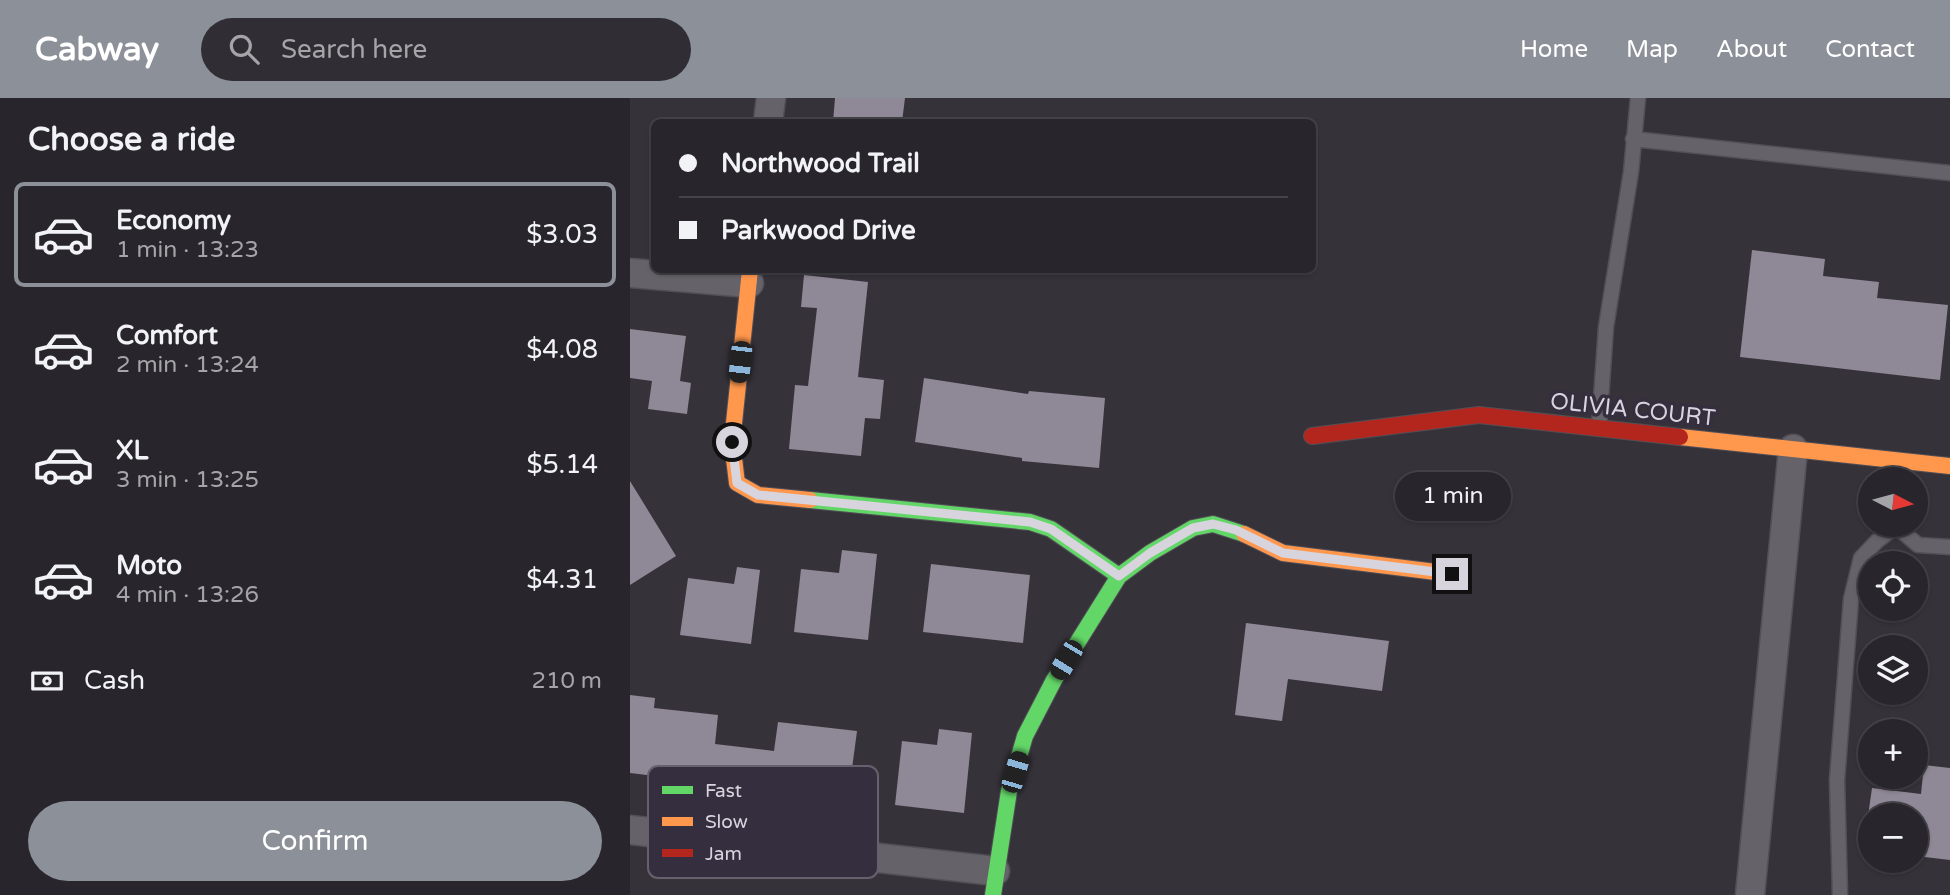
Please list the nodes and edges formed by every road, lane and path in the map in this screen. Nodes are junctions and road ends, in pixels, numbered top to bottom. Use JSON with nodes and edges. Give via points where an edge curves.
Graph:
{"nodes":[{"id":1,"x":771,"y":98,"type":"edge"},
{"id":2,"x":1637,"y":98,"type":"edge"},
{"id":3,"x":768,"y":119,"type":"edge"},
{"id":4,"x":1633,"y":139,"type":"junction"},
{"id":5,"x":1950,"y":173,"type":"edge"},
{"id":6,"x":630,"y":273,"type":"edge"},
{"id":7,"x":750,"y":276,"type":"edge"},
{"id":8,"x":1599,"y":428,"type":"junction"},
{"id":9,"x":1312,"y":436,"type":"dead end"},
{"id":10,"x":1793,"y":449,"type":"junction"},
{"id":11,"x":1908,"y":461,"type":"junction"},
{"id":12,"x":1950,"y":466,"type":"edge"},
{"id":13,"x":1907,"y":467,"type":"edge"},
{"id":14,"x":1883,"y":537,"type":"edge"},
{"id":15,"x":1910,"y":537,"type":"edge"},
{"id":16,"x":1950,"y":547,"type":"edge"},
{"id":17,"x":1452,"y":574,"type":"dead end"},
{"id":18,"x":1119,"y":576,"type":"junction"},
{"id":19,"x":630,"y":830,"type":"edge"},
{"id":20,"x":648,"y":833,"type":"edge"},
{"id":21,"x":878,"y":866,"type":"edge"},
{"id":22,"x":994,"y":883,"type":"edge"},
{"id":23,"x":1750,"y":895,"type":"edge"},
{"id":24,"x":1840,"y":895,"type":"edge"}],
"edges":[{"from":1,"to":3,"type":"street"},
{"from":2,"to":4,"type":"lane"},
{"from":4,"to":5,"type":"lane"},
{"from":4,"to":8,"type":"lane","via":[[1606,327]]},
{"from":6,"to":7,"type":"street"},
{"from":7,"to":18,"type":"street","via":[[732,442],[737,483],[758,495],[1030,522],[1051,529]]},
{"from":8,"to":9,"type":"street","name":"OLIVIA COURT","via":[[1479,415]]},
{"from":8,"to":10,"type":"street","name":"OLIVIA COURT"},
{"from":10,"to":11,"type":"street","name":"OLIVIA COURT"},
{"from":10,"to":23,"type":"street"},
{"from":11,"to":12,"type":"street","name":"OLIVIA COURT"},
{"from":11,"to":13,"type":"lane"},
{"from":14,"to":24,"type":"lane","via":[[1861,558],[1851,599],[1837,780]]},
{"from":15,"to":16,"type":"lane","via":[[1919,545]]},
{"from":17,"to":18,"type":"street","via":[[1283,553],[1213,524],[1193,528]]},
{"from":18,"to":22,"type":"street","via":[[1025,736],[1009,791]]},
{"from":19,"to":20,"type":"street"},
{"from":21,"to":22,"type":"street"}]}
